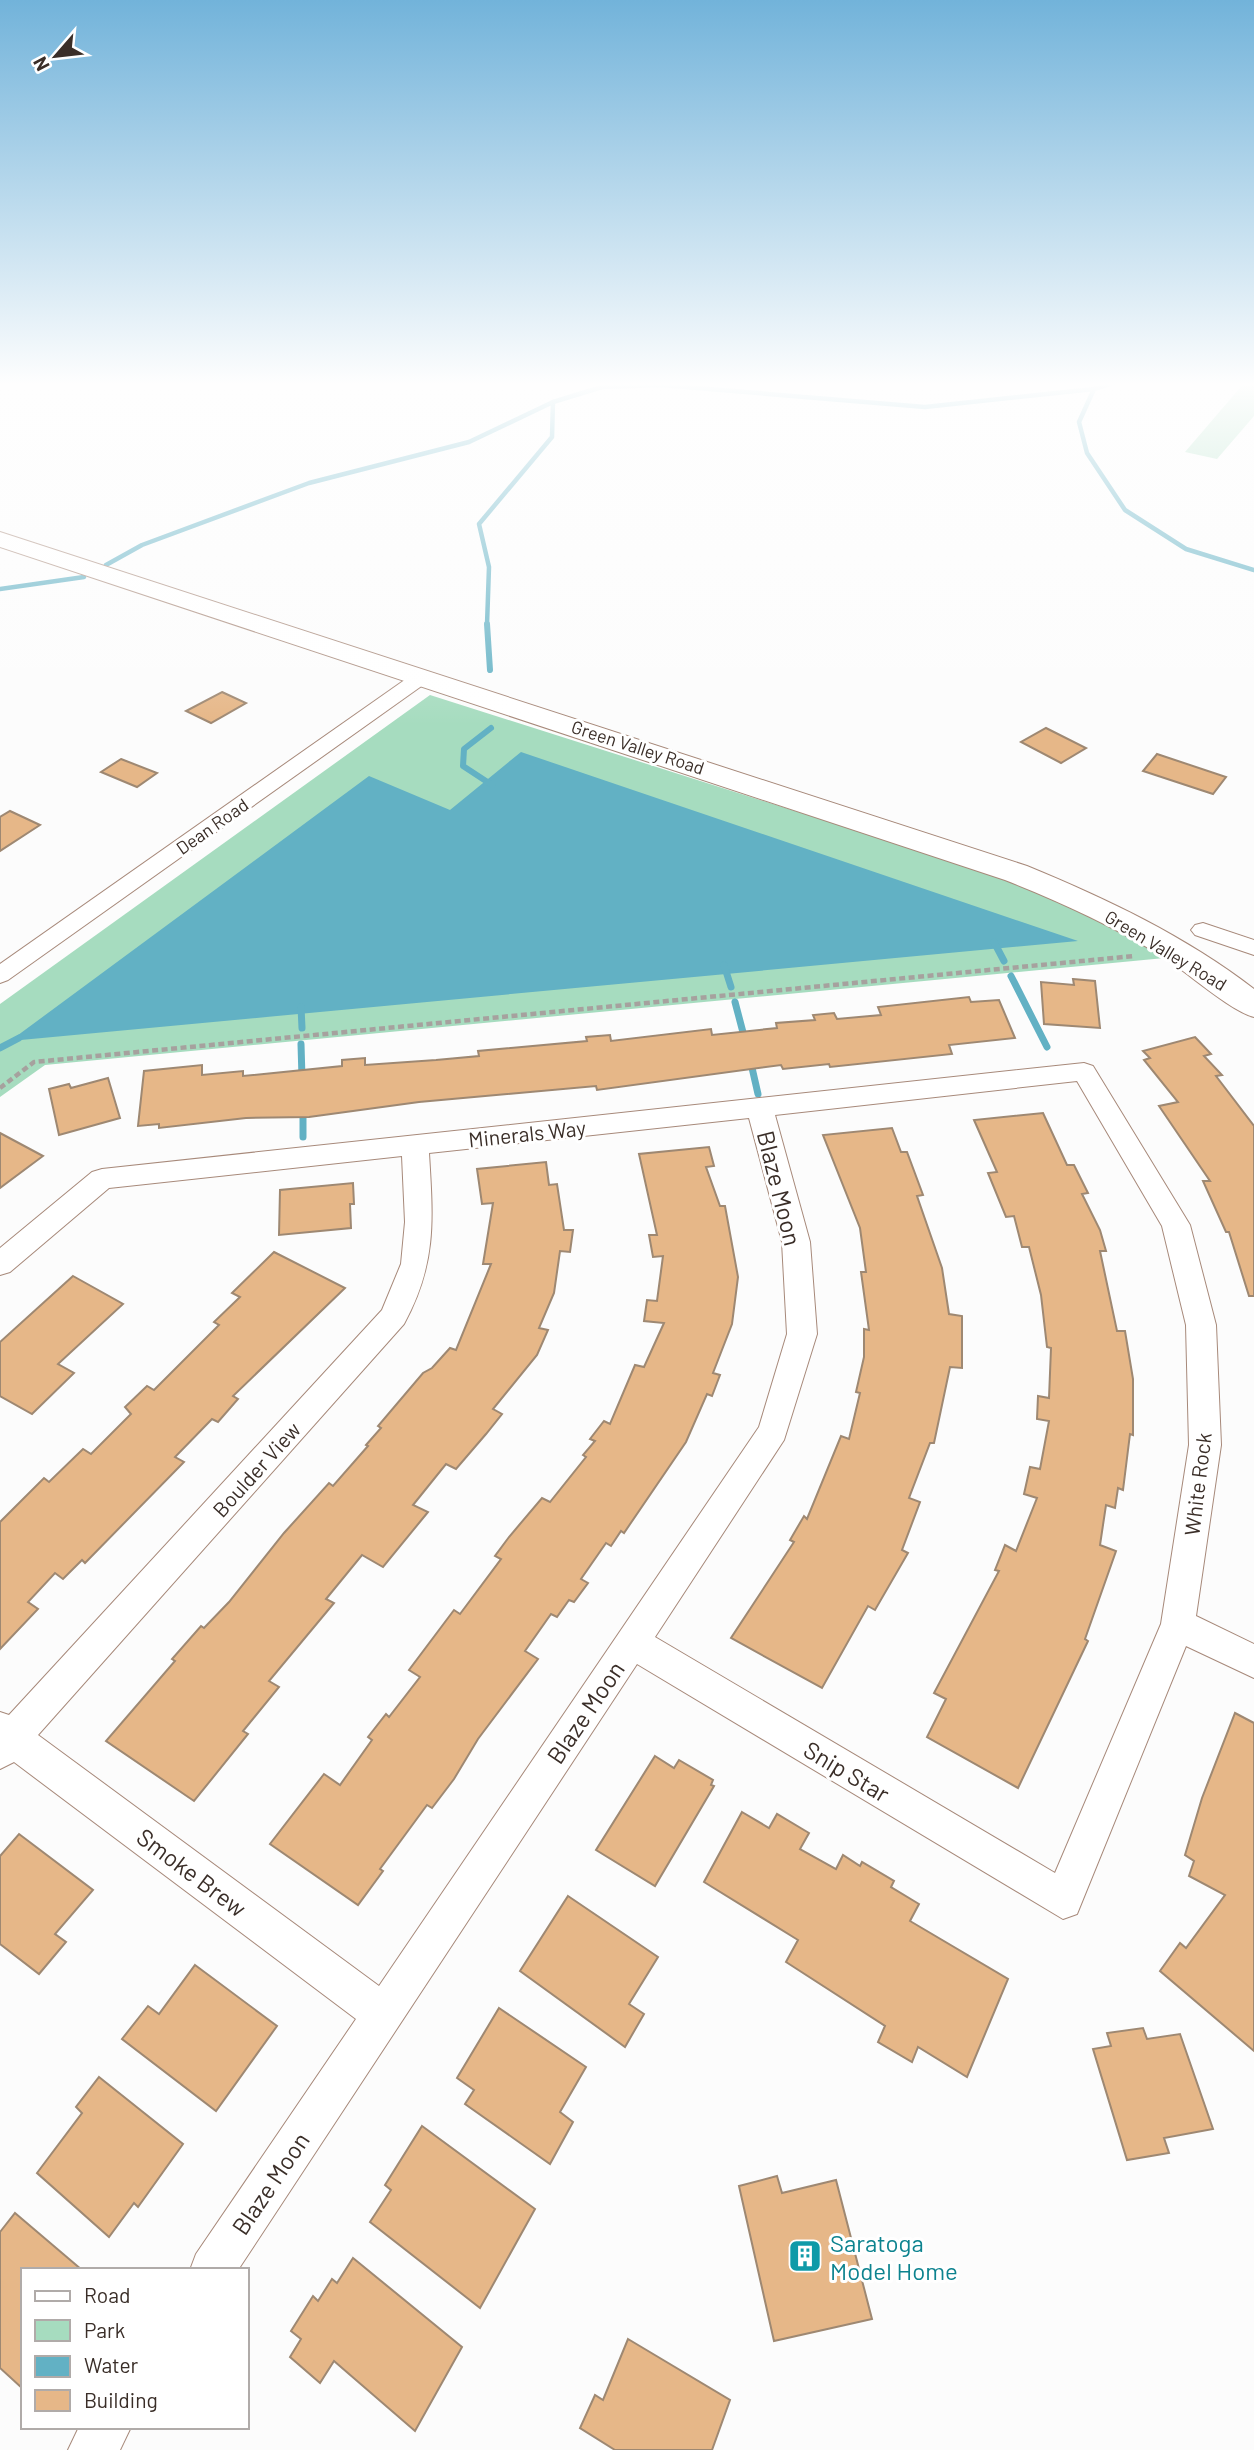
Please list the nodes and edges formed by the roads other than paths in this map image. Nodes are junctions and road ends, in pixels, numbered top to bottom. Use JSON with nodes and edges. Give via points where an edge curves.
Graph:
{"nodes":[{"id":1,"x":0,"y":539,"type":"edge"},
{"id":2,"x":424,"y":676,"type":"junction"},
{"id":3,"x":1203,"y":930,"type":"dead end"},
{"id":4,"x":1254,"y":948,"type":"edge"},
{"id":5,"x":0,"y":975,"type":"edge"},
{"id":6,"x":1254,"y":1006,"type":"edge"},
{"id":7,"x":1084,"y":1072,"type":"joint"},
{"id":8,"x":760,"y":1108,"type":"junction"},
{"id":9,"x":415,"y":1145,"type":"junction"},
{"id":10,"x":0,"y":1265,"type":"edge"},
{"id":11,"x":1178,"y":1624,"type":"junction"},
{"id":12,"x":632,"y":1642,"type":"junction"},
{"id":13,"x":1254,"y":1662,"type":"edge"},
{"id":14,"x":4,"y":1740,"type":"edge"},
{"id":15,"x":1063,"y":1899,"type":"joint"},
{"id":16,"x":383,"y":2014,"type":"junction"},
{"id":17,"x":213,"y":2268,"type":"edge"},
{"id":18,"x":106,"y":2429,"type":"edge"},
{"id":19,"x":92,"y":2450,"type":"edge"}],
"edges":[{"from":1,"to":2,"type":"street","name":"Green Valley Road"},
{"from":2,"to":5,"type":"street","name":"Dean Road"},
{"from":2,"to":6,"type":"street","name":"Green Valley Road","via":[[1016,873],[1102,911]]},
{"from":3,"to":4,"type":"street"},
{"from":7,"to":8,"type":"street","name":"Minerals Way"},
{"from":7,"to":11,"type":"street","name":"White Rock","via":[[1176,1225],[1201,1325],[1205,1445]]},
{"from":8,"to":9,"type":"street","name":"Minerals Way"},
{"from":8,"to":12,"type":"street","name":"Blaze Moon","via":[[796,1242],[802,1334],[773,1431]]},
{"from":9,"to":10,"type":"street","name":"Minerals Way","via":[[102,1179]]},
{"from":9,"to":14,"type":"street","name":"Boulder View","via":[[419,1222],[415,1264],[394,1316]]},
{"from":11,"to":13,"type":"street"},
{"from":11,"to":15,"type":"street","name":"White Rock"},
{"from":12,"to":15,"type":"street","name":"Snip Star"},
{"from":12,"to":16,"type":"street","name":"Blaze Moon"},
{"from":14,"to":16,"type":"street","name":"Smoke Brew"},
{"from":16,"to":17,"type":"street","name":"Blaze Moon"},
{"from":18,"to":19,"type":"street"}]}
